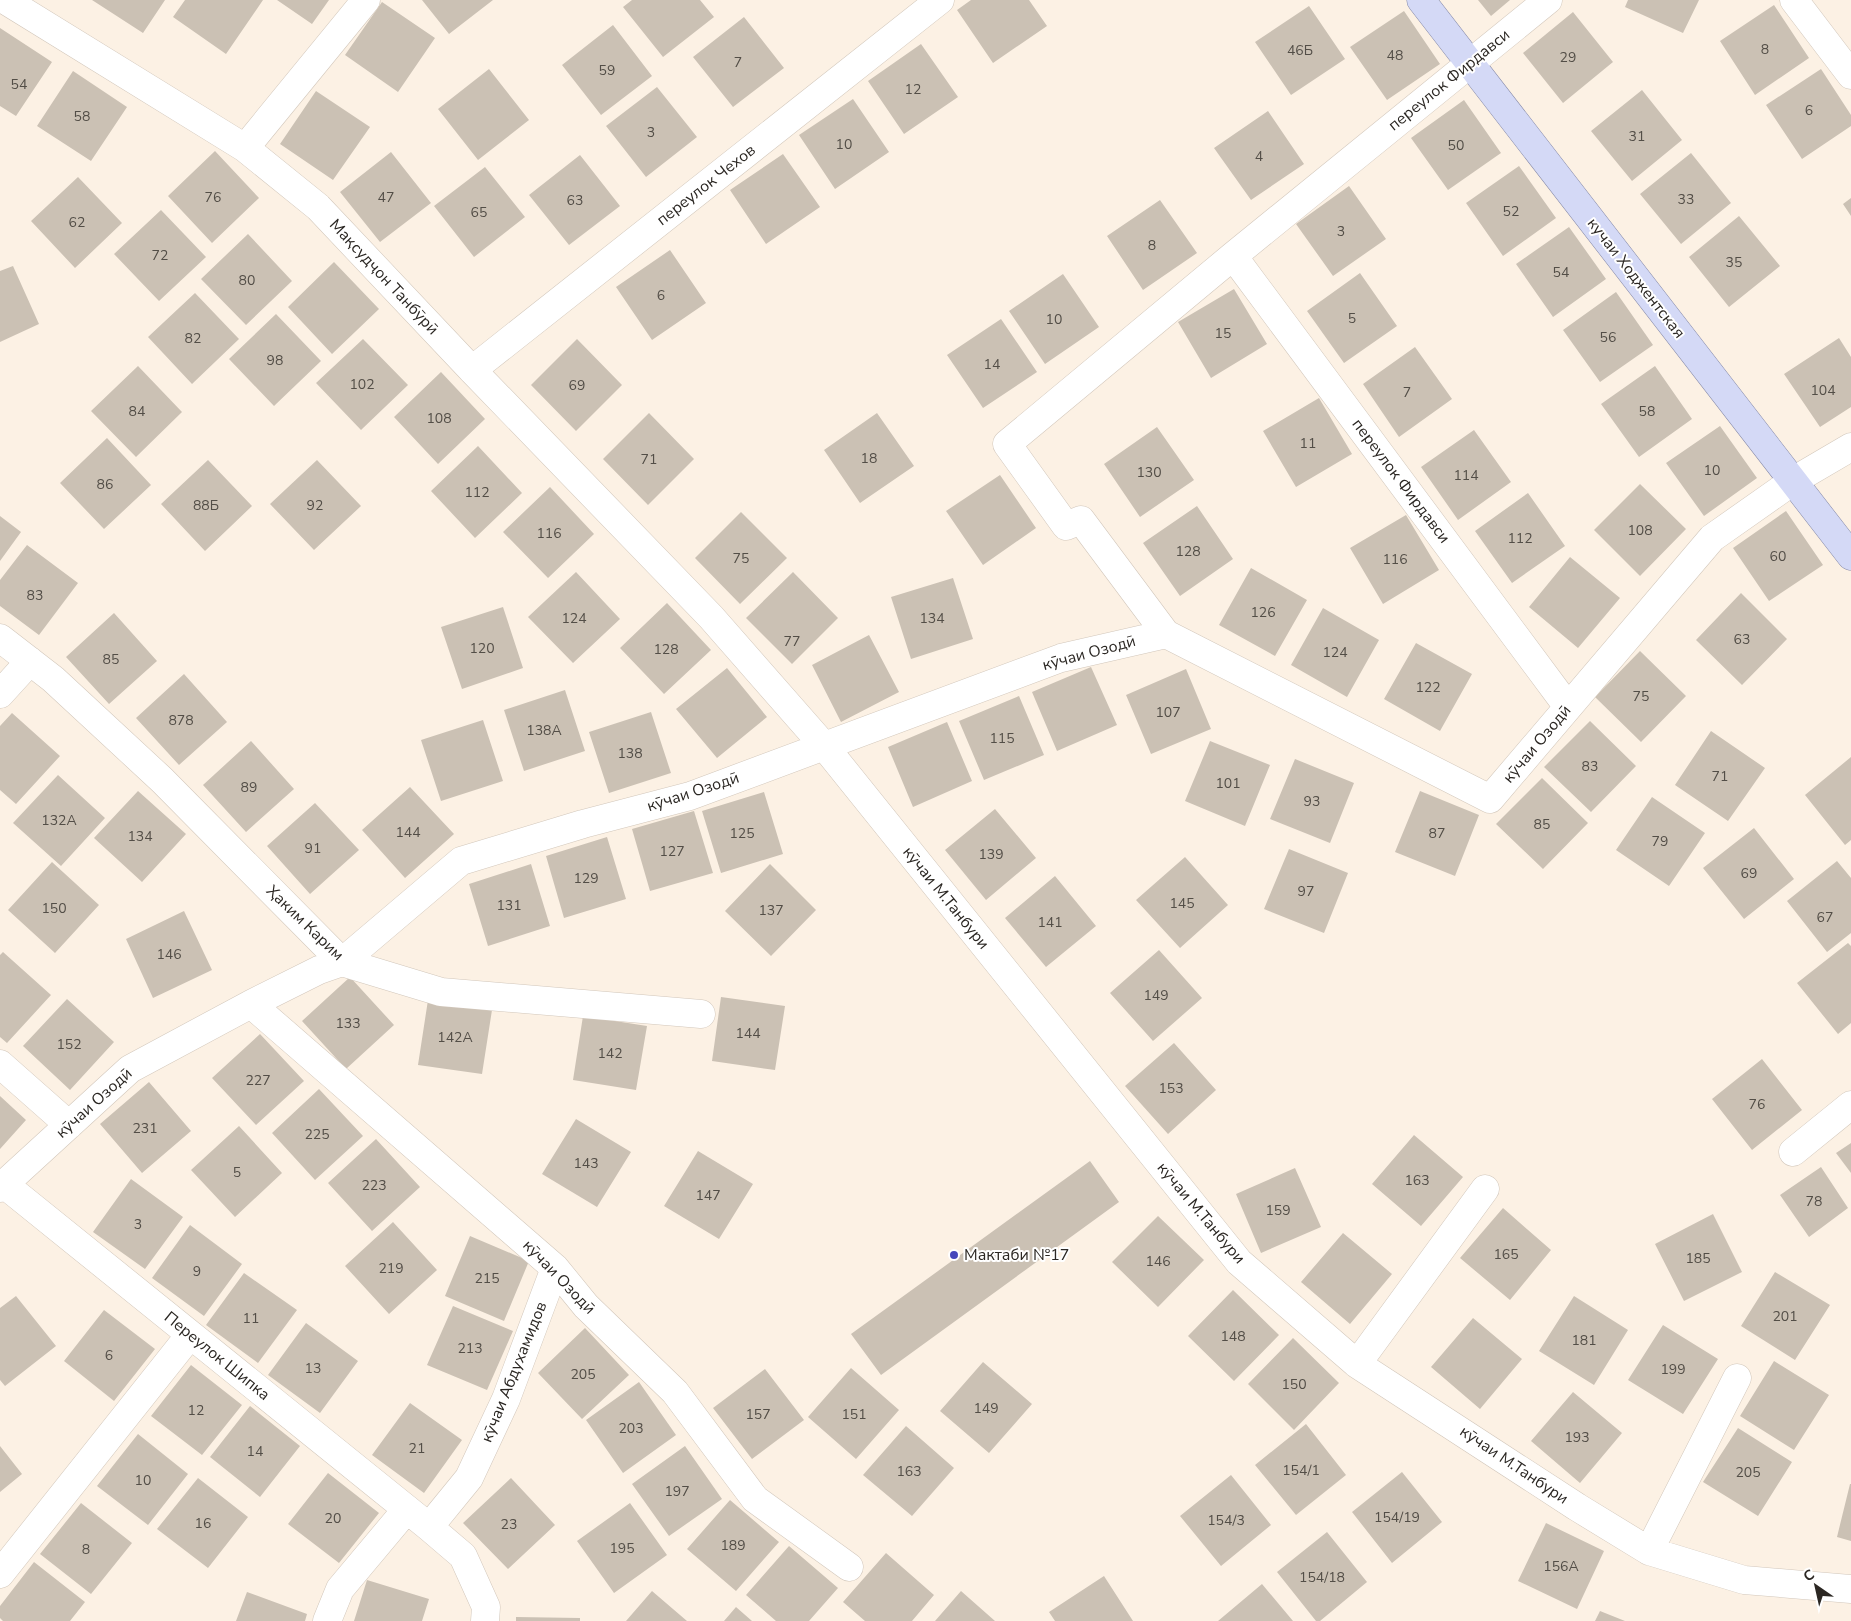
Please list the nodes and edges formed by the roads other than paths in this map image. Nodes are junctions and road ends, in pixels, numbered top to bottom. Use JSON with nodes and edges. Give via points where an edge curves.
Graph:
{"nodes":[{"id":1,"x":5,"y":0,"type":"edge"},
{"id":2,"x":366,"y":0,"type":"edge"},
{"id":3,"x":940,"y":0,"type":"edge"},
{"id":4,"x":1421,"y":0,"type":"edge"},
{"id":5,"x":1548,"y":0,"type":"edge"},
{"id":6,"x":1794,"y":0,"type":"edge"},
{"id":7,"x":1471,"y":62,"type":"junction"},
{"id":8,"x":1851,"y":75,"type":"edge"},
{"id":9,"x":245,"y":148,"type":"junction"},
{"id":10,"x":1233,"y":256,"type":"junction"},
{"id":11,"x":472,"y":370,"type":"junction"},
{"id":12,"x":1851,"y":447,"type":"edge"},
{"id":13,"x":1793,"y":481,"type":"junction"},
{"id":14,"x":1081,"y":520,"type":"joint"},
{"id":15,"x":1851,"y":556,"type":"edge"},
{"id":16,"x":711,"y":617,"type":"joint"},
{"id":17,"x":1166,"y":634,"type":"junction"},
{"id":18,"x":0,"y":638,"type":"edge"},
{"id":19,"x":30,"y":661,"type":"junction"},
{"id":20,"x":0,"y":694,"type":"edge"},
{"id":21,"x":1568,"y":707,"type":"junction"},
{"id":22,"x":825,"y":747,"type":"junction"},
{"id":23,"x":342,"y":962,"type":"junction"},
{"id":24,"x":251,"y":1004,"type":"junction"},
{"id":25,"x":701,"y":1014,"type":"dead end"},
{"id":26,"x":0,"y":1064,"type":"edge"},
{"id":27,"x":1851,"y":1106,"type":"edge"},
{"id":28,"x":69,"y":1125,"type":"junction"},
{"id":29,"x":1793,"y":1152,"type":"dead end"},
{"id":30,"x":2,"y":1187,"type":"edge"},
{"id":31,"x":1485,"y":1189,"type":"dead end"},
{"id":32,"x":555,"y":1268,"type":"junction"},
{"id":33,"x":190,"y":1335,"type":"junction"},
{"id":34,"x":1357,"y":1364,"type":"junction"},
{"id":35,"x":1737,"y":1378,"type":"dead end"},
{"id":36,"x":408,"y":1509,"type":"junction"},
{"id":37,"x":429,"y":1526,"type":"junction"},
{"id":38,"x":1649,"y":1551,"type":"junction"},
{"id":39,"x":849,"y":1567,"type":"dead end"},
{"id":40,"x":0,"y":1574,"type":"edge"},
{"id":41,"x":1851,"y":1589,"type":"edge"},
{"id":42,"x":486,"y":1614,"type":"edge"},
{"id":43,"x":327,"y":1621,"type":"edge"}],
"edges":[{"from":1,"to":9,"type":"street","name":"Мақсудҷон Танбӯрӣ"},
{"from":2,"to":9,"type":"street"},
{"from":3,"to":11,"type":"street","name":"переулок Чехов"},
{"from":4,"to":7,"type":"main road","name":"кучаи Ходжентская"},
{"from":5,"to":7,"type":"street","name":"переулок Фирдавси"},
{"from":6,"to":8,"type":"street"},
{"from":7,"to":10,"type":"street","name":"переулок Фирдавси"},
{"from":7,"to":13,"type":"main road","name":"кучаи Ходжентская"},
{"from":9,"to":11,"type":"street","name":"Мақсудҷон Танбӯрӣ","via":[[318,207]]},
{"from":10,"to":14,"type":"street","name":"переулок Фирдавси","via":[[1006,444],[1066,526]]},
{"from":10,"to":21,"type":"street","name":"переулок Фирдавси"},
{"from":11,"to":16,"type":"street","name":"Мақсудҷон Танбӯрӣ"},
{"from":12,"to":13,"type":"street","name":"кӯчаи Озодӣ"},
{"from":13,"to":15,"type":"main road","name":"кучаи Ходжентская"},
{"from":13,"to":21,"type":"street","name":"кӯчаи Озодӣ","via":[[1712,538]]},
{"from":14,"to":17,"type":"street","name":"кӯчаи Озодӣ"},
{"from":16,"to":22,"type":"street","name":"кӯчаи М.Танбури"},
{"from":17,"to":21,"type":"street","name":"кӯчаи Озодӣ","via":[[1490,799]]},
{"from":17,"to":22,"type":"street","name":"кӯчаи Озодӣ","via":[[1061,658]]},
{"from":18,"to":19,"type":"street","name":"Ҳаким Карим"},
{"from":19,"to":20,"type":"street"},
{"from":19,"to":23,"type":"street","name":"Ҳаким Карим","via":[[162,780]]},
{"from":22,"to":23,"type":"street","name":"кӯчаи Озодӣ","via":[[690,796],[582,824],[462,861]]},
{"from":22,"to":34,"type":"street","name":"кӯчаи М.Танбури","via":[[1239,1262]]},
{"from":23,"to":24,"type":"street","name":"кӯчаи Озодӣ"},
{"from":23,"to":25,"type":"street","name":"Ҳаким Карим","via":[[441,992]]},
{"from":24,"to":28,"type":"street","name":"кӯчаи Озодӣ","via":[[130,1069]]},
{"from":24,"to":32,"type":"street","name":"кӯчаи Озодӣ"},
{"from":26,"to":28,"type":"street"},
{"from":27,"to":29,"type":"street"},
{"from":28,"to":30,"type":"street","name":"кӯчаи Озодӣ"},
{"from":30,"to":33,"type":"street","name":"Переулок Шипка"},
{"from":31,"to":34,"type":"street"},
{"from":32,"to":37,"type":"street","name":"кӯчаи Абдухамидов","via":[[506,1399],[468,1478]]},
{"from":32,"to":39,"type":"street","name":"кӯчаи Озодӣ","via":[[586,1306],[675,1392],[755,1499]]},
{"from":33,"to":36,"type":"street","name":"Переулок Шипка"},
{"from":33,"to":40,"type":"street"},
{"from":34,"to":38,"type":"street","name":"кӯчаи М.Танбури"},
{"from":35,"to":38,"type":"street"},
{"from":36,"to":37,"type":"street","name":"Переулок Шипка"},
{"from":36,"to":43,"type":"street","via":[[340,1589]]},
{"from":37,"to":42,"type":"street","via":[[463,1556]]},
{"from":38,"to":41,"type":"street","name":"кӯчаи М.Танбури","via":[[1744,1580]]}]}
